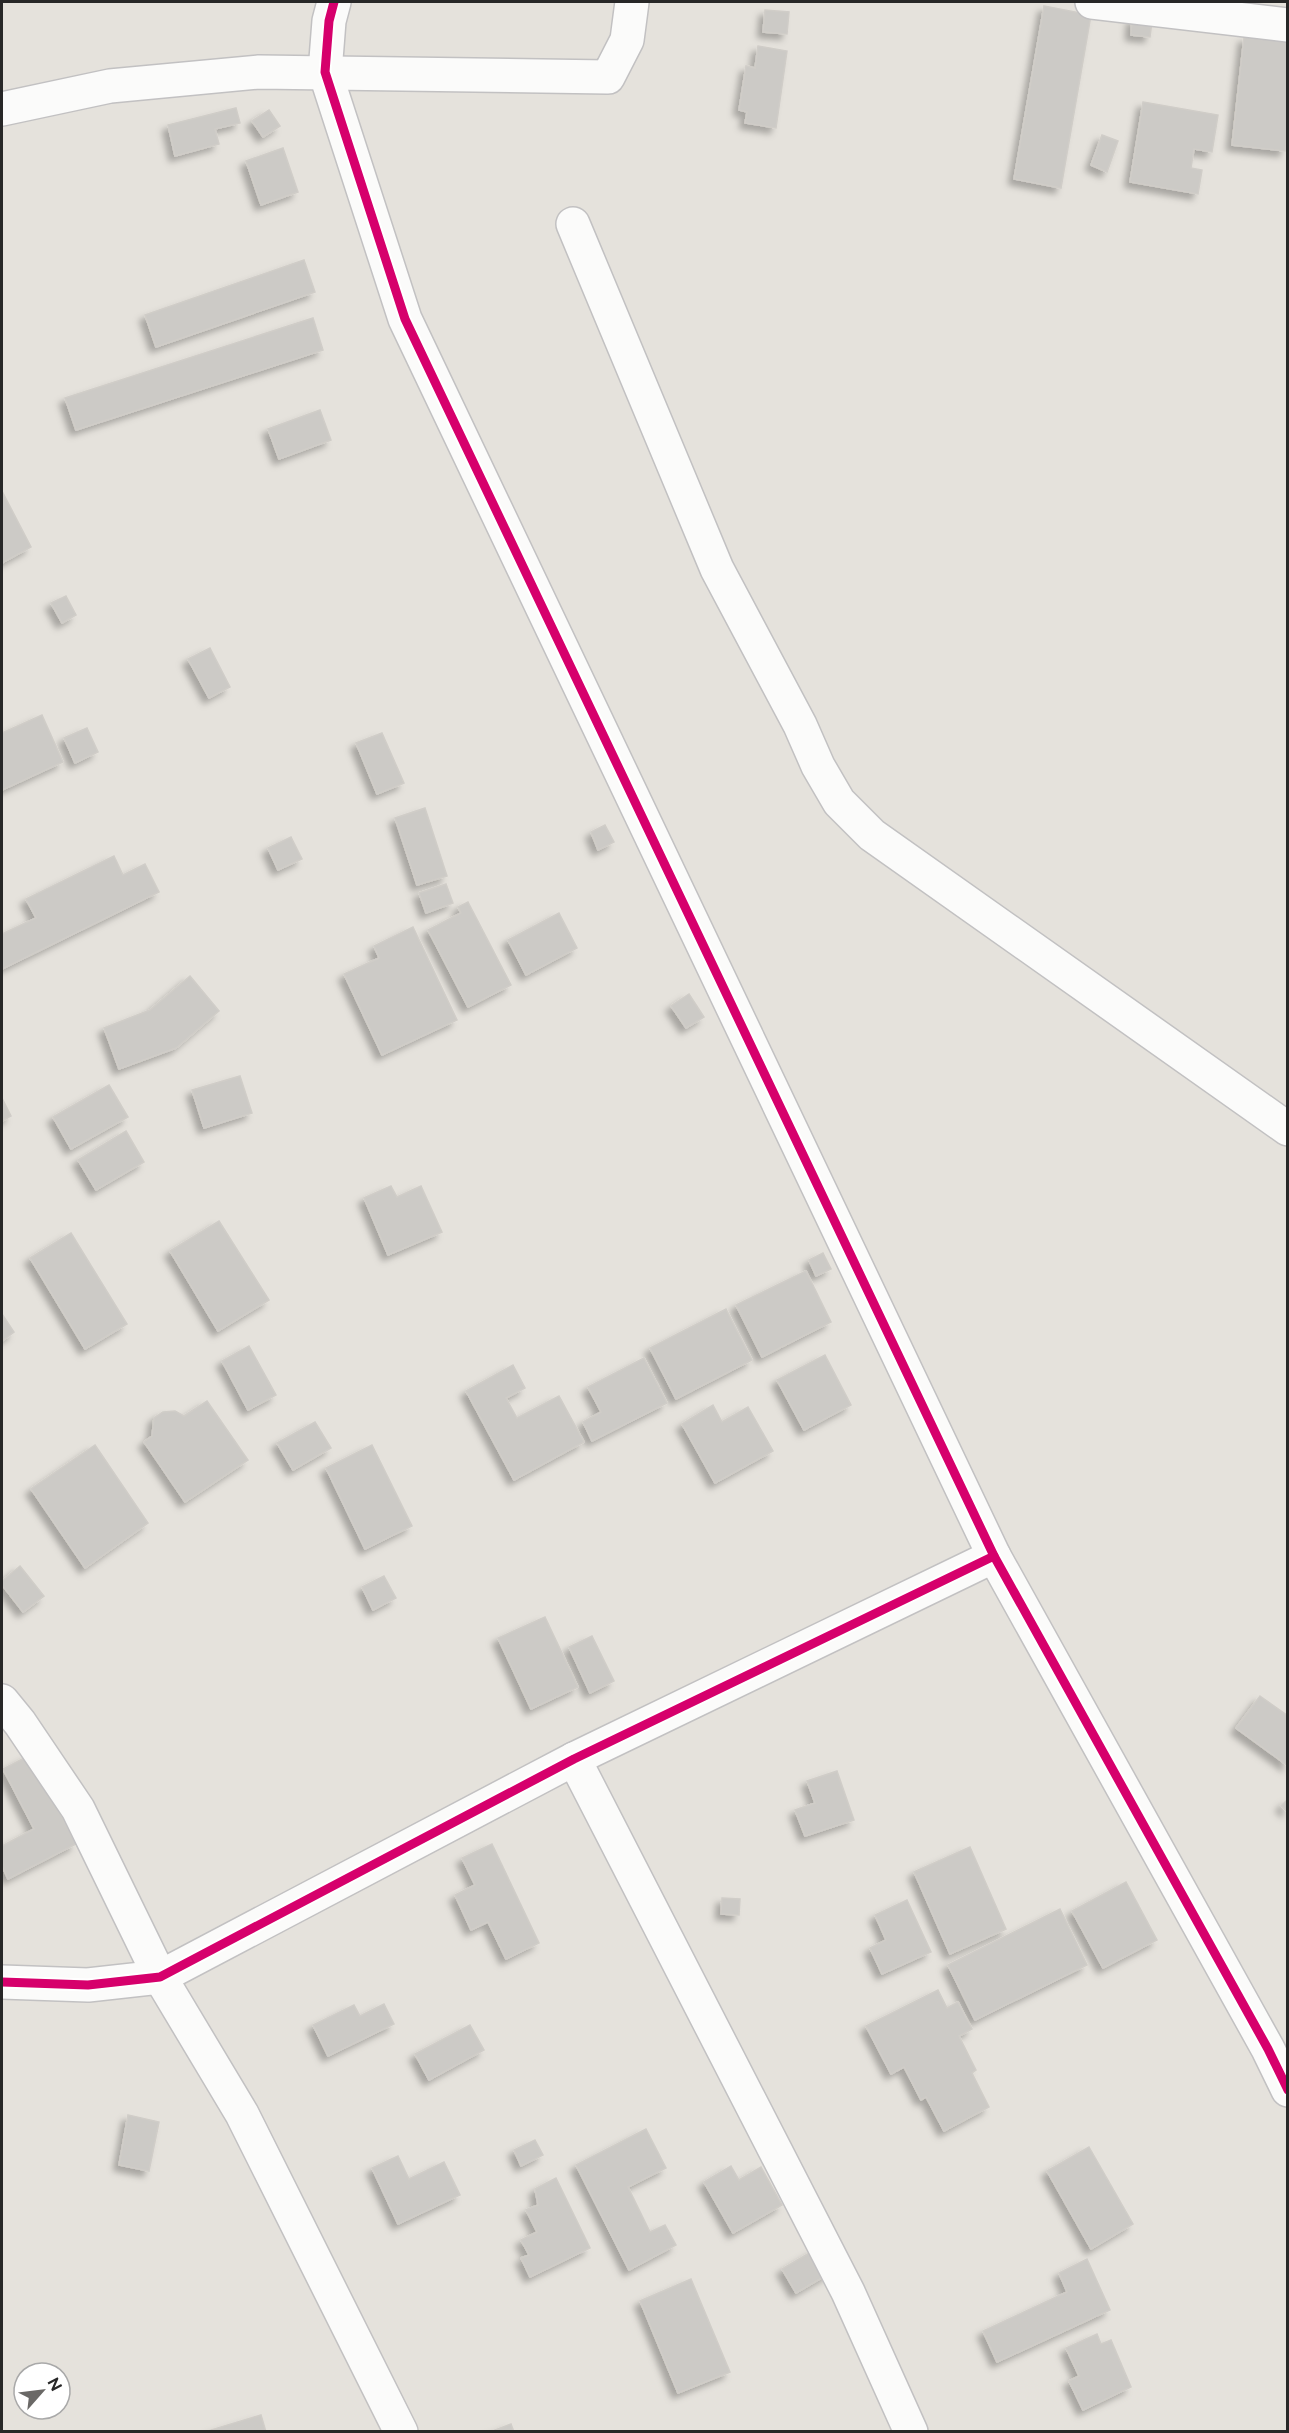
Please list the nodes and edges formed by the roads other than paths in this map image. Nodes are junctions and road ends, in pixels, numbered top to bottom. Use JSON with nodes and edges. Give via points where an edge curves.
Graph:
{"nodes":[{"id":1,"x":334,"y":2,"type":"edge"},
{"id":2,"x":632,"y":2,"type":"edge"},
{"id":3,"x":1092,"y":2,"type":"edge"},
{"id":4,"x":1287,"y":25,"type":"edge"},
{"id":5,"x":325,"y":72,"type":"junction"},
{"id":6,"x":2,"y":109,"type":"edge"},
{"id":7,"x":573,"y":224,"type":"dead end"},
{"id":8,"x":1287,"y":1129,"type":"edge"},
{"id":9,"x":994,"y":1556,"type":"junction"},
{"id":10,"x":2,"y":1701,"type":"edge"},
{"id":11,"x":574,"y":1759,"type":"junction"},
{"id":12,"x":160,"y":1977,"type":"junction"},
{"id":13,"x":2,"y":1982,"type":"edge"},
{"id":14,"x":1287,"y":2090,"type":"edge"},
{"id":15,"x":401,"y":2432,"type":"edge"},
{"id":16,"x":911,"y":2432,"type":"edge"}],
"edges":[{"from":1,"to":5,"type":"street"},
{"from":2,"to":5,"type":"street","via":[[627,40],[608,77]]},
{"from":3,"to":4,"type":"street"},
{"from":5,"to":6,"type":"street","via":[[259,72],[110,86]]},
{"from":5,"to":9,"type":"street","via":[[405,319]]},
{"from":7,"to":8,"type":"street","via":[[717,568],[838,802],[872,835]]},
{"from":9,"to":11,"type":"street"},
{"from":9,"to":14,"type":"street","via":[[1268,2049]]},
{"from":10,"to":12,"type":"street","via":[[78,1809]]},
{"from":11,"to":12,"type":"street"},
{"from":11,"to":16,"type":"street","via":[[848,2292]]},
{"from":12,"to":13,"type":"street","via":[[88,1985]]},
{"from":12,"to":15,"type":"street","via":[[242,2114]]}]}
